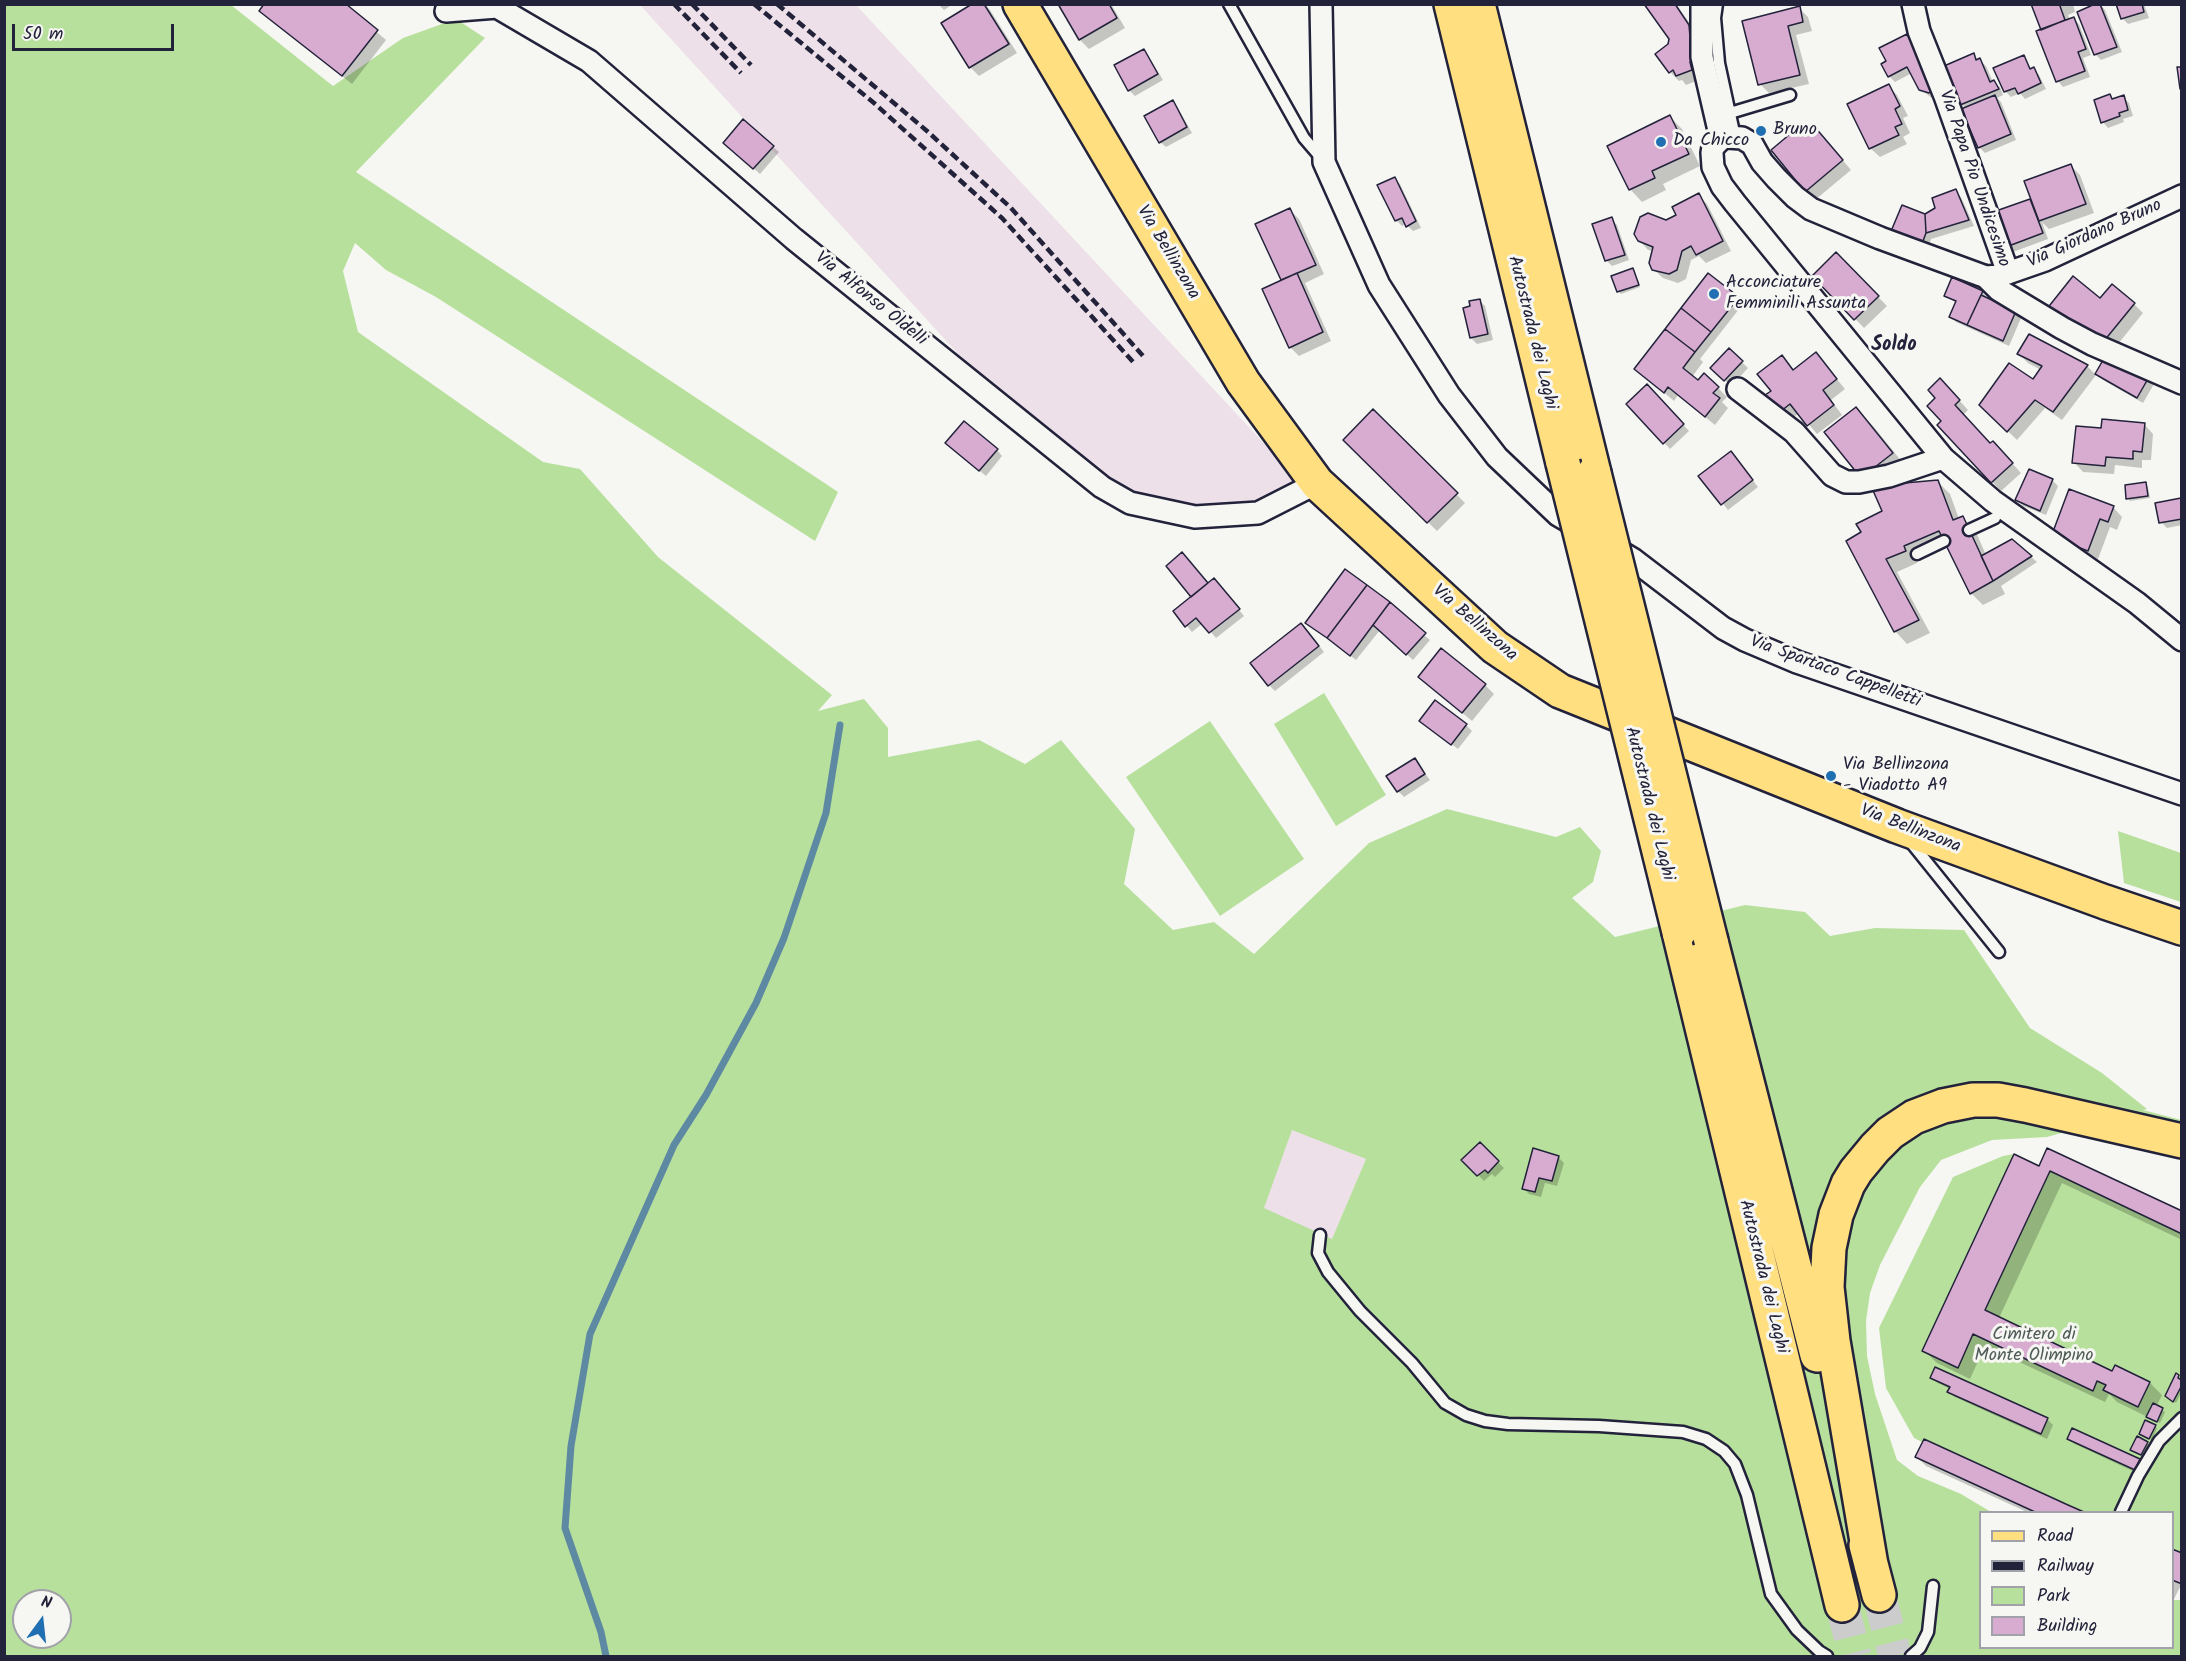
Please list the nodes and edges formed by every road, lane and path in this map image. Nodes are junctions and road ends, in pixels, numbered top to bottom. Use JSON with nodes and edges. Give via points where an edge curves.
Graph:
{"nodes":[{"id":1,"x":1020,"y":4,"type":"edge"},
{"id":2,"x":1229,"y":4,"type":"edge"},
{"id":3,"x":1321,"y":4,"type":"edge"},
{"id":4,"x":1450,"y":4,"type":"edge"},
{"id":5,"x":1478,"y":4,"type":"edge"},
{"id":6,"x":1702,"y":4,"type":"edge"},
{"id":7,"x":1717,"y":4,"type":"edge"},
{"id":8,"x":1913,"y":4,"type":"edge"},
{"id":9,"x":446,"y":11,"type":"dead end"},
{"id":10,"x":1790,"y":95,"type":"dead end"},
{"id":11,"x":1730,"y":113,"type":"junction"},
{"id":12,"x":1728,"y":138,"type":"junction"},
{"id":13,"x":1324,"y":162,"type":"junction"},
{"id":14,"x":2181,"y":196,"type":"edge"},
{"id":15,"x":2008,"y":273,"type":"junction"},
{"id":16,"x":1986,"y":277,"type":"junction"},
{"id":17,"x":2181,"y":383,"type":"edge"},
{"id":18,"x":1738,"y":389,"type":"dead end"},
{"id":19,"x":1943,"y":458,"type":"junction"},
{"id":20,"x":1317,"y":483,"type":"junction"},
{"id":21,"x":1995,"y":518,"type":"dead end"},
{"id":22,"x":1969,"y":530,"type":"dead end"},
{"id":23,"x":1944,"y":542,"type":"dead end"},
{"id":24,"x":1917,"y":554,"type":"dead end"},
{"id":25,"x":2181,"y":640,"type":"edge"},
{"id":26,"x":2181,"y":794,"type":"edge"},
{"id":27,"x":1898,"y":826,"type":"junction"},
{"id":28,"x":2181,"y":928,"type":"edge"},
{"id":29,"x":1999,"y":952,"type":"dead end"},
{"id":30,"x":2181,"y":1141,"type":"edge"},
{"id":31,"x":1320,"y":1235,"type":"dead end"},
{"id":32,"x":2181,"y":1418,"type":"edge"},
{"id":33,"x":2121,"y":1511,"type":"edge"},
{"id":34,"x":1933,"y":1586,"type":"dead end"},
{"id":35,"x":1842,"y":1605,"type":"tunnel mouth"},
{"id":36,"x":1827,"y":1656,"type":"edge"},
{"id":37,"x":1911,"y":1656,"type":"edge"}],
"edges":[{"from":1,"to":20,"type":"main road","name":"Via Bellinzona","via":[[1243,382]]},
{"from":2,"to":13,"type":"lane","via":[[1304,138]]},
{"from":3,"to":13,"type":"street","name":"Via Spartaco Cappelletti"},
{"from":4,"to":35,"type":"main road","name":"Autostrada dei Laghi","bridge":true},
{"from":5,"to":30,"type":"main road","name":"Autostrada dei Laghi","bridge":true,"via":[[1875,1580],[1827,1287],[1836,1215],[1856,1171],[1890,1133],[1914,1117],[1973,1100],[2025,1105]]},
{"from":6,"to":12,"type":"street","via":[[1702,57]]},
{"from":7,"to":11,"type":"lane","via":[[1719,63]]},
{"from":8,"to":15,"type":"street","name":"Via Papa Pio Undicesimo","via":[[1919,31]]},
{"from":9,"to":20,"type":"street","name":"Via Alfonso Oldelli","via":[[497,8],[590,61],[803,246],[1102,487],[1130,503],[1195,517],[1258,513]]},
{"from":10,"to":11,"type":"lane"},
{"from":11,"to":12,"type":"lane"},
{"from":12,"to":16,"type":"street","name":"Via Papa Pio Undicesimo","via":[[1752,144],[1776,178],[1811,209]]},
{"from":12,"to":19,"type":"street","via":[[1713,147],[1712,160],[1722,186]]},
{"from":13,"to":26,"type":"street","name":"Via Spartaco Cappelletti","via":[[1379,285],[1449,395],[1497,457],[1558,515],[1634,560],[1745,640],[1797,662]]},
{"from":14,"to":15,"type":"street","name":"Via Giordano Bruno","via":[[2045,260]]},
{"from":15,"to":16,"type":"street","name":"Via Papa Pio Undicesimo"},
{"from":16,"to":17,"type":"street","via":[[2000,290],[2092,344]]},
{"from":18,"to":19,"type":"street","via":[[1794,432],[1832,474],[1846,482],[1889,476]]},
{"from":19,"to":25,"type":"street","via":[[1993,501],[2137,603]]},
{"from":20,"to":27,"type":"main road","name":"Via Bellinzona","via":[[1495,647],[1560,691]]},
{"from":21,"to":22,"type":"lane"},
{"from":23,"to":24,"type":"lane"},
{"from":27,"to":28,"type":"main road","name":"Via Bellinzona"},
{"from":27,"to":29,"type":"lane"},
{"from":31,"to":36,"type":"lane","via":[[1318,1253],[1334,1280],[1445,1403],[1466,1415],[1508,1424],[1683,1432],[1706,1439],[1724,1451],[1735,1464],[1747,1495],[1770,1593],[1797,1630]]},
{"from":32,"to":33,"type":"lane","via":[[2150,1453]]},
{"from":34,"to":37,"type":"lane","via":[[1928,1632]]}]}
